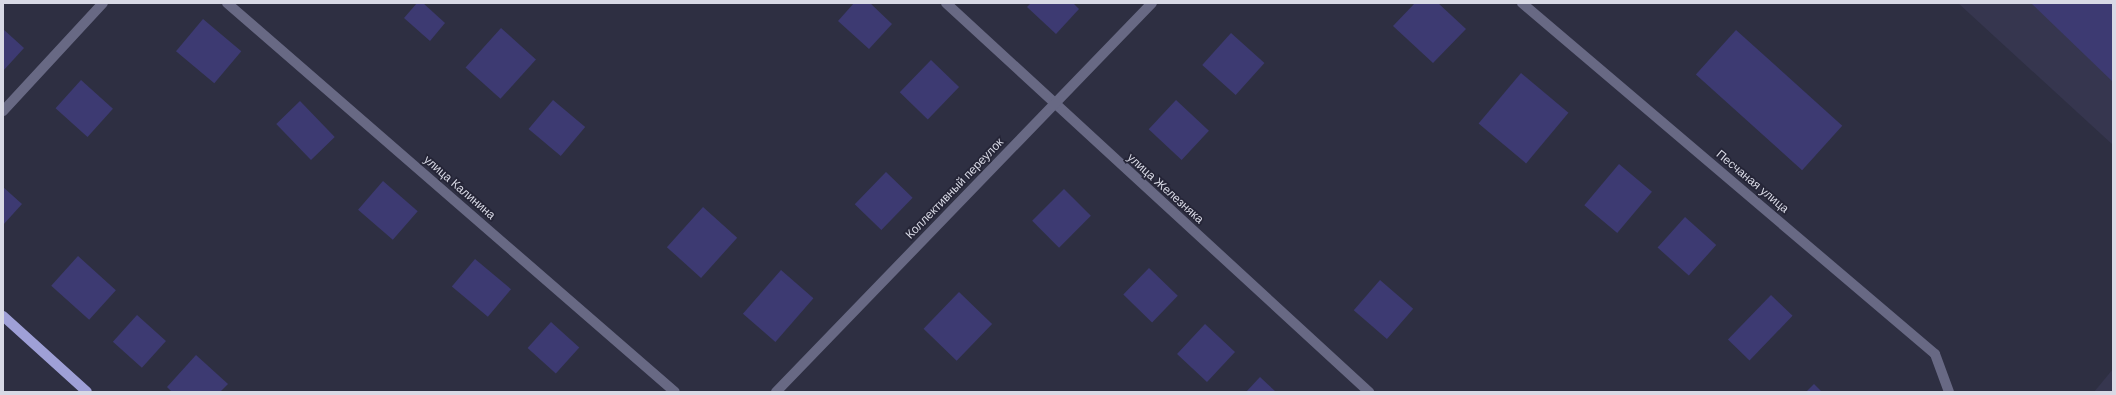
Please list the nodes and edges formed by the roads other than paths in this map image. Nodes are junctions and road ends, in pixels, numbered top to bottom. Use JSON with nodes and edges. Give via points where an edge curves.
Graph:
{"nodes":[{"id":1,"x":103,"y":3,"type":"edge"},
{"id":2,"x":227,"y":3,"type":"edge"},
{"id":3,"x":946,"y":3,"type":"edge"},
{"id":4,"x":1152,"y":3,"type":"edge"},
{"id":5,"x":1522,"y":3,"type":"edge"},
{"id":6,"x":1054,"y":105,"type":"junction"},
{"id":7,"x":3,"y":111,"type":"edge"},
{"id":8,"x":3,"y":316,"type":"edge"},
{"id":9,"x":87,"y":392,"type":"edge"},
{"id":10,"x":675,"y":392,"type":"edge"},
{"id":11,"x":776,"y":392,"type":"edge"},
{"id":12,"x":1369,"y":392,"type":"edge"},
{"id":13,"x":1949,"y":392,"type":"edge"}],
"edges":[{"from":1,"to":7,"type":"street"},
{"from":2,"to":10,"type":"street","name":"улица Калинина"},
{"from":3,"to":6,"type":"street","name":"улица Железняка"},
{"from":4,"to":6,"type":"street","name":"Коллективный переулок"},
{"from":5,"to":13,"type":"street","name":"Песчаная улица","via":[[1935,354]]},
{"from":6,"to":11,"type":"street","name":"Коллективный переулок"},
{"from":6,"to":12,"type":"street","name":"улица Железняка"},
{"from":8,"to":9,"type":"main road"}]}
